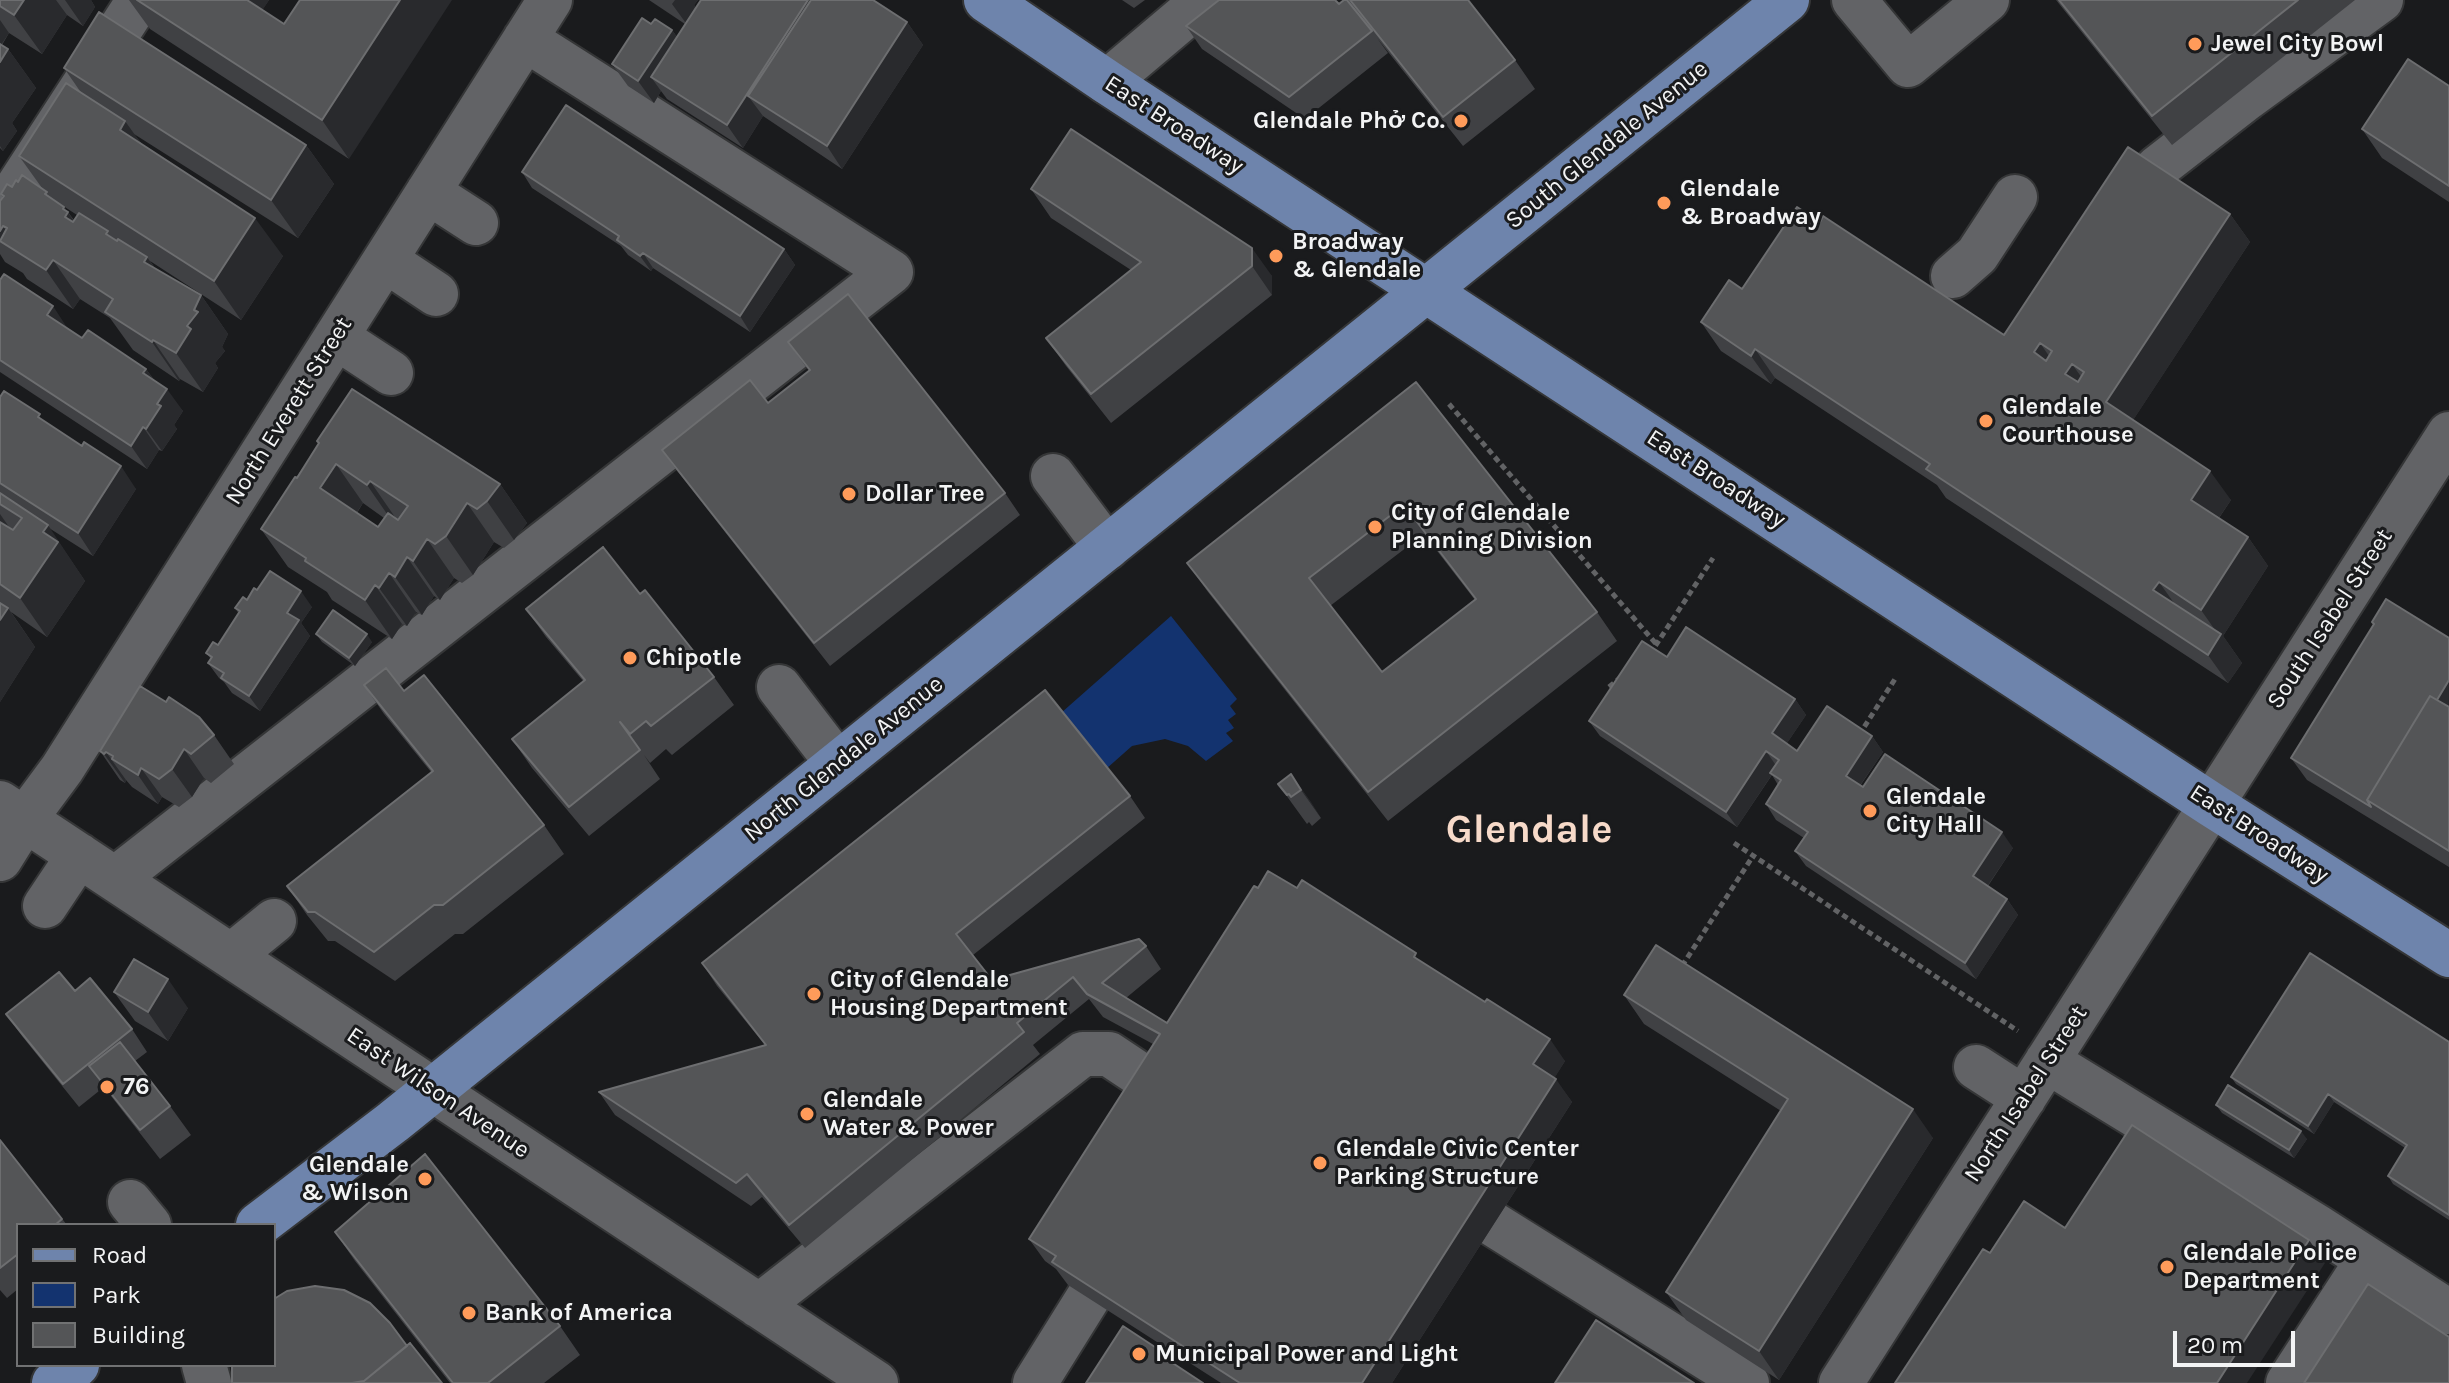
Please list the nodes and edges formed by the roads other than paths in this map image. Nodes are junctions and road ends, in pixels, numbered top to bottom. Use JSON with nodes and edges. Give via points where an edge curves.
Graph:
{"nodes":[{"id":1,"x":139,"y":0,"type":"edge"},
{"id":2,"x":550,"y":0,"type":"edge"},
{"id":3,"x":986,"y":0,"type":"edge"},
{"id":4,"x":1204,"y":0,"type":"edge"},
{"id":5,"x":1787,"y":0,"type":"edge"},
{"id":6,"x":1854,"y":0,"type":"edge"},
{"id":7,"x":1987,"y":0,"type":"edge"},
{"id":8,"x":2381,"y":0,"type":"edge"},
{"id":9,"x":525,"y":39,"type":"junction"},
{"id":10,"x":1107,"y":82,"type":"junction"},
{"id":11,"x":2157,"y":168,"type":"edge"},
{"id":12,"x":428,"y":192,"type":"junction"},
{"id":13,"x":2015,"y":197,"type":"dead end"},
{"id":14,"x":0,"y":214,"type":"edge"},
{"id":15,"x":476,"y":223,"type":"dead end"},
{"id":16,"x":385,"y":260,"type":"junction"},
{"id":17,"x":1953,"y":276,"type":"dead end"},
{"id":18,"x":1427,"y":290,"type":"junction"},
{"id":19,"x":436,"y":294,"type":"dead end"},
{"id":20,"x":336,"y":337,"type":"junction"},
{"id":21,"x":391,"y":373,"type":"dead end"},
{"id":22,"x":2449,"y":434,"type":"edge"},
{"id":23,"x":1053,"y":476,"type":"dead end"},
{"id":24,"x":1107,"y":548,"type":"junction"},
{"id":25,"x":779,"y":687,"type":"dead end"},
{"id":26,"x":838,"y":764,"type":"junction"},
{"id":27,"x":2212,"y":805,"type":"junction"},
{"id":28,"x":13,"y":811,"type":"edge"},
{"id":29,"x":79,"y":855,"type":"junction"},
{"id":30,"x":0,"y":859,"type":"edge"},
{"id":31,"x":115,"y":879,"type":"junction"},
{"id":32,"x":45,"y":906,"type":"dead end"},
{"id":33,"x":274,"y":921,"type":"dead end"},
{"id":34,"x":2449,"y":955,"type":"edge"},
{"id":35,"x":231,"y":956,"type":"junction"},
{"id":36,"x":2033,"y":1047,"type":"junction"},
{"id":37,"x":1976,"y":1067,"type":"dead end"},
{"id":38,"x":1157,"y":1086,"type":"edge"},
{"id":39,"x":432,"y":1090,"type":"junction"},
{"id":40,"x":2024,"y":1098,"type":"junction"},
{"id":41,"x":261,"y":1223,"type":"edge"},
{"id":42,"x":1493,"y":1224,"type":"dead end"},
{"id":43,"x":2367,"y":1261,"type":"junction"},
{"id":44,"x":1088,"y":1298,"type":"edge"},
{"id":45,"x":759,"y":1306,"type":"junction"},
{"id":46,"x":2449,"y":1312,"type":"edge"},
{"id":47,"x":876,"y":1383,"type":"edge"},
{"id":48,"x":1035,"y":1383,"type":"edge"},
{"id":49,"x":1747,"y":1383,"type":"edge"},
{"id":50,"x":1841,"y":1383,"type":"edge"},
{"id":51,"x":2288,"y":1383,"type":"edge"}],
"edges":[{"from":1,"to":14,"type":"street"},
{"from":2,"to":9,"type":"street","name":"North Everett Street"},
{"from":3,"to":10,"type":"main road","name":"East Broadway"},
{"from":4,"to":10,"type":"street"},
{"from":5,"to":18,"type":"main road","name":"South Glendale Avenue"},
{"from":6,"to":7,"type":"street","via":[[1908,65]]},
{"from":8,"to":11,"type":"street"},
{"from":9,"to":12,"type":"street","name":"North Everett Street"},
{"from":9,"to":31,"type":"street","via":[[891,272]]},
{"from":10,"to":18,"type":"main road","name":"East Broadway"},
{"from":12,"to":15,"type":"street"},
{"from":12,"to":16,"type":"street","name":"North Everett Street"},
{"from":13,"to":17,"type":"street","via":[[1977,255]]},
{"from":16,"to":19,"type":"street"},
{"from":16,"to":20,"type":"street","name":"North Everett Street"},
{"from":18,"to":24,"type":"main road","name":"North Glendale Avenue"},
{"from":18,"to":27,"type":"main road","name":"East Broadway"},
{"from":20,"to":21,"type":"street"},
{"from":20,"to":28,"type":"street","name":"North Everett Street","via":[[62,769]]},
{"from":22,"to":27,"type":"street","name":"South Isabel Street"},
{"from":23,"to":24,"type":"street"},
{"from":24,"to":26,"type":"main road","name":"North Glendale Avenue"},
{"from":25,"to":26,"type":"street"},
{"from":26,"to":39,"type":"main road","name":"North Glendale Avenue"},
{"from":27,"to":34,"type":"main road","name":"East Broadway"},
{"from":27,"to":36,"type":"street","name":"North Isabel Street"},
{"from":28,"to":29,"type":"street","name":"East Wilson Avenue"},
{"from":28,"to":30,"type":"street","name":"North Everett Street"},
{"from":29,"to":31,"type":"street","name":"East Wilson Avenue"},
{"from":29,"to":32,"type":"street"},
{"from":31,"to":35,"type":"street","name":"East Wilson Avenue"},
{"from":33,"to":35,"type":"street"},
{"from":35,"to":39,"type":"street","name":"East Wilson Avenue"},
{"from":36,"to":40,"type":"street","name":"North Isabel Street"},
{"from":36,"to":43,"type":"street"},
{"from":37,"to":40,"type":"street"},
{"from":38,"to":45,"type":"street","via":[[1109,1054],[1083,1054]]},
{"from":39,"to":41,"type":"main road","name":"North Glendale Avenue"},
{"from":39,"to":45,"type":"street","name":"East Wilson Avenue"},
{"from":40,"to":50,"type":"street","name":"North Isabel Street"},
{"from":42,"to":49,"type":"street"},
{"from":43,"to":46,"type":"street"},
{"from":43,"to":51,"type":"street"},
{"from":44,"to":48,"type":"street"},
{"from":45,"to":47,"type":"street","name":"East Wilson Avenue"}]}
